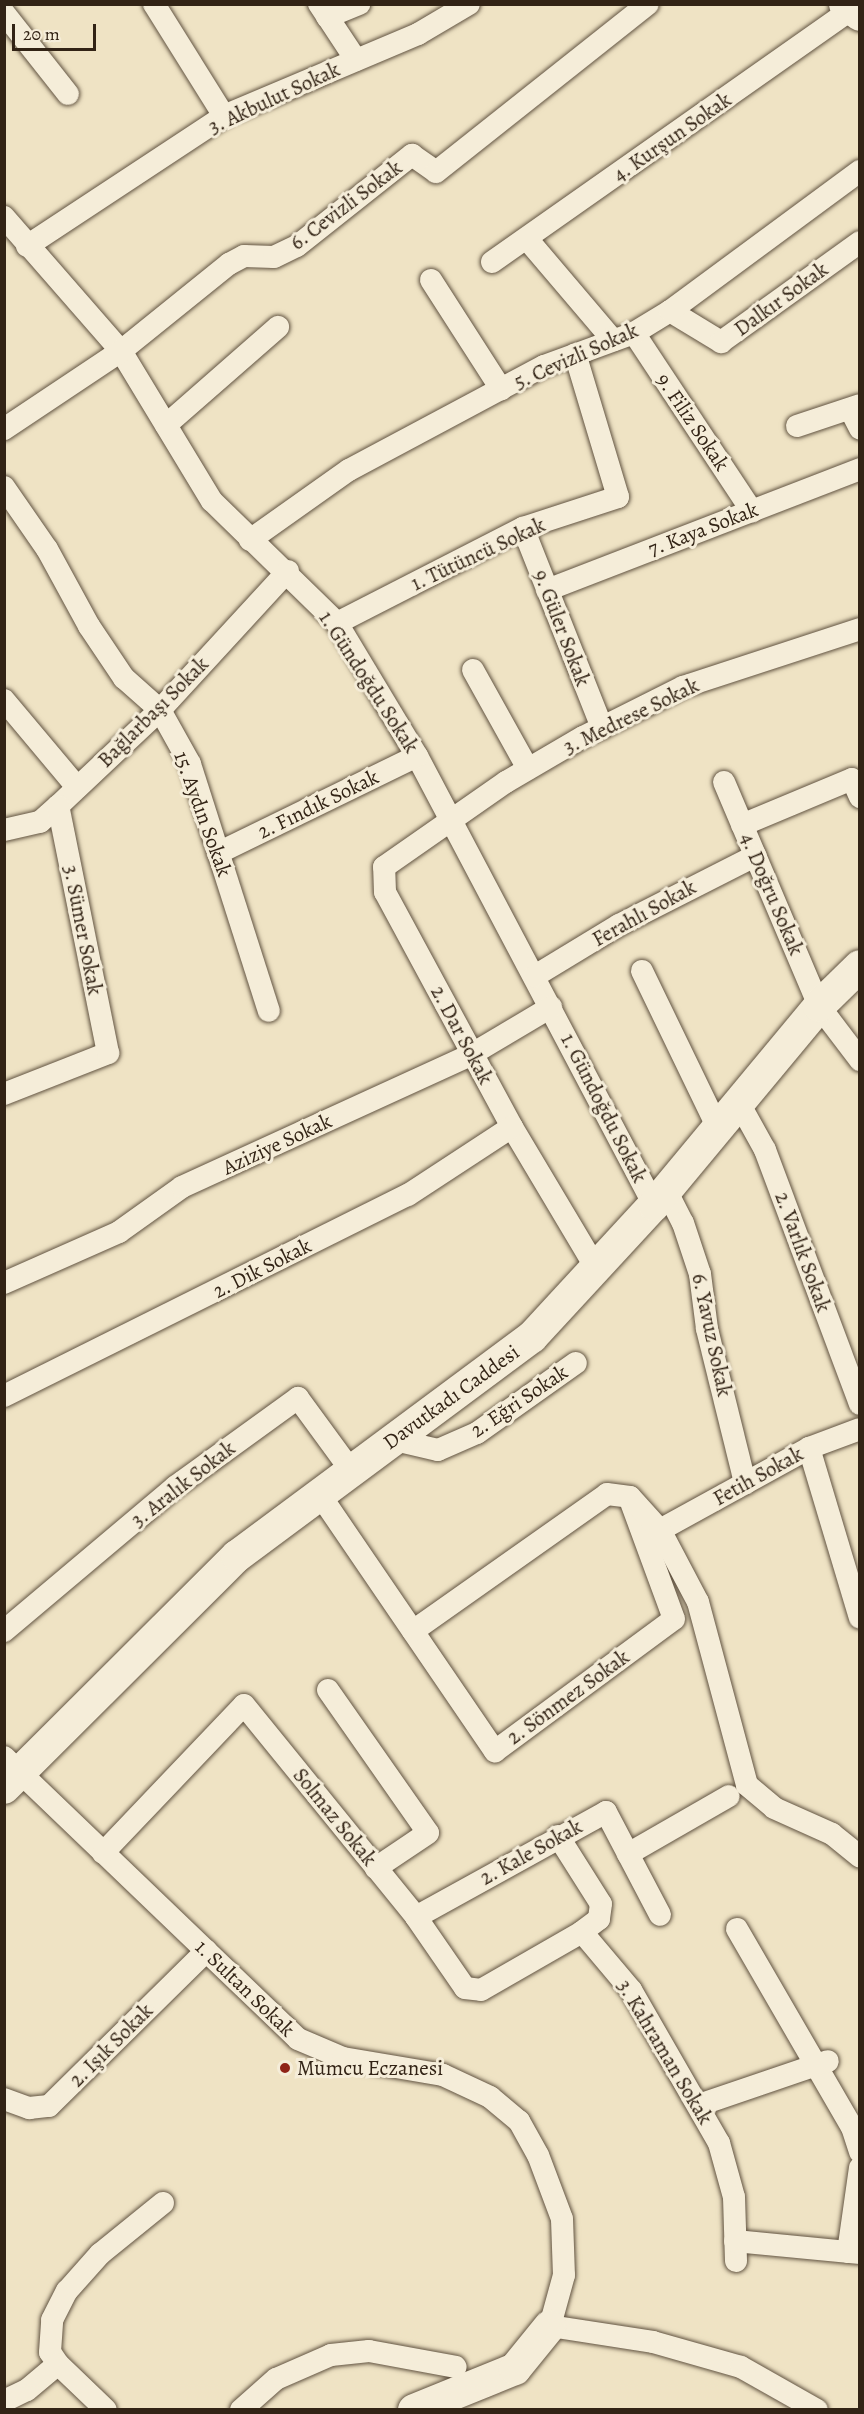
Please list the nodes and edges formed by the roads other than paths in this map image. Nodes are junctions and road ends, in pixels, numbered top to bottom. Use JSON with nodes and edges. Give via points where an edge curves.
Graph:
{"nodes":[{"id":1,"x":154,"y":4,"type":"edge"},
{"id":2,"x":359,"y":4,"type":"edge"},
{"id":3,"x":469,"y":4,"type":"edge"},
{"id":4,"x":648,"y":4,"type":"edge"},
{"id":5,"x":852,"y":10,"type":"edge"},
{"id":6,"x":323,"y":11,"type":"edge"},
{"id":7,"x":4,"y":13,"type":"edge"},
{"id":8,"x":356,"y":60,"type":"junction"},
{"id":9,"x":68,"y":94,"type":"dead end"},
{"id":10,"x":224,"y":116,"type":"junction"},
{"id":11,"x":860,"y":171,"type":"edge"},
{"id":12,"x":4,"y":217,"type":"edge"},
{"id":13,"x":527,"y":239,"type":"junction"},
{"id":14,"x":860,"y":242,"type":"edge"},
{"id":15,"x":27,"y":246,"type":"junction"},
{"id":16,"x":492,"y":262,"type":"dead end"},
{"id":17,"x":431,"y":280,"type":"dead end"},
{"id":18,"x":670,"y":311,"type":"junction"},
{"id":19,"x":278,"y":327,"type":"dead end"},
{"id":20,"x":623,"y":336,"type":"junction"},
{"id":21,"x":121,"y":351,"type":"junction"},
{"id":22,"x":575,"y":354,"type":"junction"},
{"id":23,"x":501,"y":389,"type":"junction"},
{"id":24,"x":856,"y":414,"type":"edge"},
{"id":25,"x":166,"y":425,"type":"junction"},
{"id":26,"x":797,"y":426,"type":"dead end"},
{"id":27,"x":4,"y":429,"type":"edge"},
{"id":28,"x":860,"y":469,"type":"edge"},
{"id":29,"x":4,"y":487,"type":"edge"},
{"id":30,"x":752,"y":511,"type":"junction"},
{"id":31,"x":523,"y":528,"type":"junction"},
{"id":32,"x":250,"y":540,"type":"junction"},
{"id":33,"x":288,"y":571,"type":"junction"},
{"id":34,"x":547,"y":590,"type":"junction"},
{"id":35,"x":337,"y":623,"type":"junction"},
{"id":36,"x":860,"y":629,"type":"edge"},
{"id":37,"x":473,"y":670,"type":"dead end"},
{"id":38,"x":4,"y":700,"type":"edge"},
{"id":39,"x":160,"y":710,"type":"junction"},
{"id":40,"x":602,"y":728,"type":"junction"},
{"id":41,"x":417,"y":756,"type":"junction"},
{"id":42,"x":528,"y":769,"type":"junction"},
{"id":43,"x":724,"y":782,"type":"dead end"},
{"id":44,"x":77,"y":787,"type":"junction"},
{"id":45,"x":860,"y":797,"type":"edge"},
{"id":46,"x":58,"y":806,"type":"junction"},
{"id":47,"x":450,"y":819,"type":"junction"},
{"id":48,"x":742,"y":825,"type":"junction"},
{"id":49,"x":4,"y":830,"type":"edge"},
{"id":50,"x":218,"y":853,"type":"junction"},
{"id":51,"x":755,"y":856,"type":"junction"},
{"id":52,"x":860,"y":966,"type":"edge"},
{"id":53,"x":642,"y":971,"type":"dead end"},
{"id":54,"x":535,"y":976,"type":"junction"},
{"id":55,"x":819,"y":1006,"type":"junction"},
{"id":56,"x":551,"y":1007,"type":"junction"},
{"id":57,"x":269,"y":1011,"type":"dead end"},
{"id":58,"x":472,"y":1054,"type":"junction"},
{"id":59,"x":860,"y":1060,"type":"edge"},
{"id":60,"x":4,"y":1094,"type":"edge"},
{"id":61,"x":739,"y":1103,"type":"junction"},
{"id":62,"x":512,"y":1127,"type":"junction"},
{"id":63,"x":718,"y":1128,"type":"junction"},
{"id":64,"x":660,"y":1198,"type":"junction"},
{"id":65,"x":596,"y":1268,"type":"junction"},
{"id":66,"x":4,"y":1283,"type":"edge"},
{"id":67,"x":576,"y":1363,"type":"dead end"},
{"id":68,"x":4,"y":1396,"type":"edge"},
{"id":69,"x":860,"y":1404,"type":"edge"},
{"id":70,"x":860,"y":1429,"type":"edge"},
{"id":71,"x":395,"y":1440,"type":"junction"},
{"id":72,"x":809,"y":1448,"type":"junction"},
{"id":73,"x":350,"y":1469,"type":"junction"},
{"id":74,"x":745,"y":1483,"type":"junction"},
{"id":75,"x":318,"y":1492,"type":"junction"},
{"id":76,"x":630,"y":1497,"type":"junction"},
{"id":77,"x":660,"y":1530,"type":"junction"},
{"id":78,"x":860,"y":1618,"type":"edge"},
{"id":79,"x":413,"y":1631,"type":"junction"},
{"id":80,"x":4,"y":1632,"type":"edge"},
{"id":81,"x":328,"y":1690,"type":"dead end"},
{"id":82,"x":9,"y":1772,"type":"edge"},
{"id":83,"x":729,"y":1796,"type":"dead end"},
{"id":84,"x":558,"y":1836,"type":"junction"},
{"id":85,"x":103,"y":1853,"type":"junction"},
{"id":86,"x":628,"y":1854,"type":"junction"},
{"id":87,"x":860,"y":1857,"type":"edge"},
{"id":88,"x":376,"y":1868,"type":"junction"},
{"id":89,"x":660,"y":1915,"type":"dead end"},
{"id":90,"x":416,"y":1917,"type":"junction"},
{"id":91,"x":737,"y":1929,"type":"dead end"},
{"id":92,"x":582,"y":1932,"type":"junction"},
{"id":93,"x":206,"y":1951,"type":"junction"},
{"id":94,"x":822,"y":2064,"type":"junction"},
{"id":95,"x":4,"y":2099,"type":"edge"},
{"id":96,"x":699,"y":2105,"type":"junction"},
{"id":97,"x":860,"y":2152,"type":"edge"},
{"id":98,"x":860,"y":2168,"type":"edge"},
{"id":99,"x":163,"y":2203,"type":"dead end"},
{"id":100,"x":854,"y":2253,"type":"edge"},
{"id":101,"x":550,"y":2326,"type":"junction"},
{"id":102,"x":58,"y":2364,"type":"junction"},
{"id":103,"x":456,"y":2367,"type":"dead end"},
{"id":104,"x":4,"y":2401,"type":"edge"},
{"id":105,"x":106,"y":2409,"type":"edge"},
{"id":106,"x":241,"y":2409,"type":"edge"},
{"id":107,"x":414,"y":2409,"type":"edge"},
{"id":108,"x":818,"y":2409,"type":"edge"}],
"edges":[{"from":1,"to":10,"type":"street"},
{"from":2,"to":6,"type":"street"},
{"from":3,"to":8,"type":"street","name":"3. Akbulut Sokak","via":[[418,34]]},
{"from":4,"to":21,"type":"street","name":"6. Cevizli Sokak","via":[[436,172],[412,155],[297,246],[274,257],[244,256],[229,264]]},
{"from":5,"to":13,"type":"street","name":"4. Kurşun Sokak"},
{"from":6,"to":8,"type":"street"},
{"from":7,"to":9,"type":"street"},
{"from":8,"to":10,"type":"street","name":"3. Akbulut Sokak"},
{"from":10,"to":15,"type":"street","name":"3. Akbulut Sokak"},
{"from":11,"to":18,"type":"street","name":"5. Cevizli Sokak"},
{"from":12,"to":15,"type":"street","name":"1. Gündoğdu Sokak"},
{"from":13,"to":16,"type":"street","name":"4. Kurşun Sokak"},
{"from":13,"to":20,"type":"street","name":"9. Filiz Sokak"},
{"from":14,"to":18,"type":"street","name":"Dalkır Sokak","via":[[721,342]]},
{"from":15,"to":21,"type":"street","name":"1. Gündoğdu Sokak"},
{"from":17,"to":23,"type":"street"},
{"from":18,"to":20,"type":"street","name":"5. Cevizli Sokak"},
{"from":19,"to":25,"type":"street"},
{"from":20,"to":22,"type":"street","name":"5. Cevizli Sokak"},
{"from":20,"to":30,"type":"street","name":"9. Filiz Sokak"},
{"from":21,"to":25,"type":"street","name":"1. Gündoğdu Sokak"},
{"from":21,"to":27,"type":"street"},
{"from":22,"to":23,"type":"street","name":"5. Cevizli Sokak"},
{"from":22,"to":31,"type":"street","name":"1. Tütüncü Sokak","via":[[618,497]]},
{"from":23,"to":32,"type":"street","name":"5. Cevizli Sokak","via":[[349,470]]},
{"from":24,"to":26,"type":"street"},
{"from":25,"to":32,"type":"street","name":"1. Gündoğdu Sokak","via":[[212,501]]},
{"from":28,"to":30,"type":"street","name":"7. Kaya Sokak"},
{"from":29,"to":39,"type":"street","name":"15. Aydın Sokak","via":[[124,678]]},
{"from":30,"to":34,"type":"street","name":"7. Kaya Sokak"},
{"from":31,"to":34,"type":"street","name":"9. Güler Sokak"},
{"from":31,"to":35,"type":"street","name":"1. Tütüncü Sokak"},
{"from":32,"to":33,"type":"street","name":"1. Gündoğdu Sokak"},
{"from":33,"to":35,"type":"street","name":"1. Gündoğdu Sokak"},
{"from":33,"to":39,"type":"street","name":"Bağlarbaşı Sokak"},
{"from":34,"to":40,"type":"street","name":"9. Güler Sokak"},
{"from":35,"to":41,"type":"street","name":"1. Gündoğdu Sokak"},
{"from":36,"to":40,"type":"street","name":"3. Medrese Sokak","via":[[683,687]]},
{"from":37,"to":42,"type":"street"},
{"from":38,"to":44,"type":"street"},
{"from":39,"to":44,"type":"street","name":"Bağlarbaşı Sokak"},
{"from":39,"to":50,"type":"street","name":"15. Aydın Sokak","via":[[190,764]]},
{"from":40,"to":42,"type":"street","name":"3. Medrese Sokak"},
{"from":41,"to":47,"type":"street","name":"1. Gündoğdu Sokak"},
{"from":41,"to":50,"type":"street","name":"2. Fındık Sokak"},
{"from":42,"to":47,"type":"street","name":"3. Medrese Sokak"},
{"from":43,"to":48,"type":"street","name":"4. Doğru Sokak"},
{"from":44,"to":46,"type":"street","name":"Bağlarbaşı Sokak"},
{"from":45,"to":48,"type":"street","via":[[852,779]]},
{"from":46,"to":49,"type":"street","name":"Bağlarbaşı Sokak","via":[[40,822]]},
{"from":46,"to":60,"type":"street","name":"3. Sümer Sokak","via":[[108,1053]]},
{"from":47,"to":54,"type":"street","name":"1. Gündoğdu Sokak"},
{"from":47,"to":58,"type":"street","name":"2. Dar Sokak","via":[[384,867],[385,892]]},
{"from":48,"to":51,"type":"street","name":"4. Doğru Sokak"},
{"from":50,"to":57,"type":"street","name":"15. Aydın Sokak"},
{"from":51,"to":54,"type":"street","name":"Ferahlı Sokak","via":[[619,925]]},
{"from":51,"to":55,"type":"street","name":"4. Doğru Sokak"},
{"from":52,"to":55,"type":"main road","name":"Davutkadı Caddesi"},
{"from":53,"to":63,"type":"street"},
{"from":54,"to":56,"type":"street","name":"1. Gündoğdu Sokak"},
{"from":55,"to":59,"type":"street","name":"4. Doğru Sokak"},
{"from":55,"to":61,"type":"main road","name":"Davutkadı Caddesi"},
{"from":56,"to":58,"type":"street","name":"Aziziye Sokak"},
{"from":56,"to":64,"type":"street","name":"1. Gündoğdu Sokak"},
{"from":58,"to":62,"type":"street","name":"2. Dar Sokak"},
{"from":58,"to":66,"type":"street","name":"Aziziye Sokak","via":[[182,1187],[119,1233]]},
{"from":61,"to":63,"type":"main road","name":"Davutkadı Caddesi"},
{"from":61,"to":69,"type":"street","name":"2. Varlık Sokak","via":[[765,1150]]},
{"from":62,"to":65,"type":"street","name":"2. Dar Sokak"},
{"from":62,"to":68,"type":"street","name":"2. Dik Sokak","via":[[408,1195]]},
{"from":63,"to":64,"type":"main road","name":"Davutkadı Caddesi"},
{"from":64,"to":65,"type":"main road","name":"Davutkadı Caddesi"},
{"from":64,"to":74,"type":"street","name":"6. Yavuz Sokak","via":[[683,1223],[700,1274],[707,1329]]},
{"from":65,"to":71,"type":"main road","name":"Davutkadı Caddesi","via":[[532,1337]]},
{"from":67,"to":71,"type":"street","name":"2. Eğri Sokak","via":[[477,1433],[438,1450]]},
{"from":70,"to":72,"type":"street","name":"Fetih Sokak"},
{"from":71,"to":73,"type":"main road","name":"Davutkadı Caddesi"},
{"from":72,"to":74,"type":"street","name":"Fetih Sokak"},
{"from":72,"to":78,"type":"street"},
{"from":73,"to":75,"type":"main road","name":"Davutkadı Caddesi"},
{"from":73,"to":80,"type":"street","name":"3. Aralık Sokak","via":[[298,1398],[175,1487]]},
{"from":74,"to":77,"type":"street","name":"Fetih Sokak"},
{"from":75,"to":79,"type":"street","name":"2. Sönmez Sokak"},
{"from":75,"to":82,"type":"main road","name":"Davutkadı Caddesi","via":[[237,1556]]},
{"from":76,"to":77,"type":"street"},
{"from":76,"to":79,"type":"street","via":[[607,1494]]},
{"from":76,"to":79,"type":"street","name":"2. Sönmez Sokak","via":[[674,1619],[495,1751]]},
{"from":77,"to":87,"type":"street","via":[[698,1602],[747,1785],[774,1808],[832,1834]]},
{"from":81,"to":88,"type":"street","via":[[428,1833]]},
{"from":82,"to":85,"type":"street","name":"1. Sultan Sokak"},
{"from":83,"to":86,"type":"street"},
{"from":84,"to":86,"type":"street","name":"2. Kale Sokak","via":[[606,1812]]},
{"from":84,"to":90,"type":"street","name":"2. Kale Sokak"},
{"from":84,"to":92,"type":"street","via":[[601,1904],[598,1919]]},
{"from":85,"to":88,"type":"street","name":"Solmaz Sokak","via":[[244,1705]]},
{"from":85,"to":93,"type":"street","name":"1. Sultan Sokak"},
{"from":86,"to":89,"type":"street","name":"2. Kale Sokak"},
{"from":88,"to":90,"type":"street","name":"Solmaz Sokak"},
{"from":90,"to":92,"type":"street","name":"Solmaz Sokak","via":[[465,1988],[481,1990]]},
{"from":91,"to":94,"type":"street"},
{"from":92,"to":96,"type":"street","name":"3. Kahraman Sokak","via":[[631,1990]]},
{"from":93,"to":95,"type":"street","name":"2. Işık Sokak","via":[[49,2106],[29,2109]]},
{"from":93,"to":101,"type":"street","name":"1. Sultan Sokak","via":[[298,2040],[343,2058],[443,2075],[490,2097],[519,2121],[538,2156],[562,2219],[564,2275]]},
{"from":94,"to":96,"type":"street"},
{"from":94,"to":97,"type":"street"},
{"from":96,"to":100,"type":"street","name":"3. Kahraman Sokak","via":[[719,2143],[734,2197],[735,2251]]},
{"from":98,"to":100,"type":"street"},
{"from":99,"to":102,"type":"street","via":[[100,2254],[67,2291],[52,2320],[50,2352]]},
{"from":101,"to":107,"type":"main road","via":[[515,2368]]},
{"from":101,"to":108,"type":"street","via":[[653,2342],[741,2367]]},
{"from":102,"to":104,"type":"street","via":[[27,2390]]},
{"from":102,"to":105,"type":"street"},
{"from":103,"to":106,"type":"street","via":[[369,2351],[331,2355],[276,2379]]}]}
